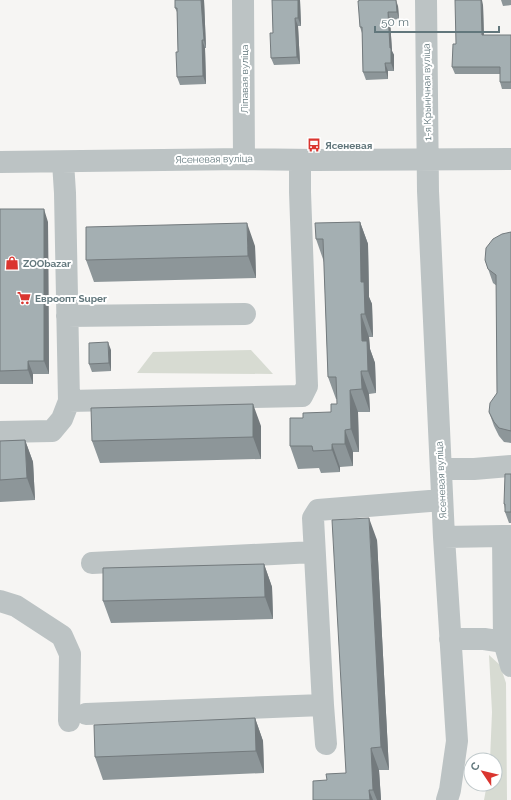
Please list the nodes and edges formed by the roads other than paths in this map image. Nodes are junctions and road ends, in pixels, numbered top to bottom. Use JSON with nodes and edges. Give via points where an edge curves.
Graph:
{"nodes":[{"id":1,"x":243,"y":0,"type":"edge"},
{"id":2,"x":426,"y":0,"type":"edge"},
{"id":3,"x":244,"y":159,"type":"junction"},
{"id":4,"x":428,"y":159,"type":"junction"},
{"id":5,"x":511,"y":159,"type":"edge"},
{"id":6,"x":300,"y":160,"type":"junction"},
{"id":7,"x":0,"y":162,"type":"edge"},
{"id":8,"x":63,"y":162,"type":"junction"},
{"id":9,"x":245,"y":314,"type":"dead end"},
{"id":10,"x":67,"y":316,"type":"junction"},
{"id":11,"x":69,"y":402,"type":"junction"},
{"id":12,"x":0,"y":432,"type":"edge"},
{"id":13,"x":511,"y":466,"type":"edge"},
{"id":14,"x":441,"y":469,"type":"junction"},
{"id":15,"x":442,"y":500,"type":"junction"},
{"id":16,"x":444,"y":536,"type":"junction"},
{"id":17,"x":507,"y":536,"type":"edge"},
{"id":18,"x":314,"y":552,"type":"junction"},
{"id":19,"x":92,"y":563,"type":"dead end"},
{"id":20,"x":0,"y":601,"type":"edge"},
{"id":21,"x":450,"y":639,"type":"junction"},
{"id":22,"x":504,"y":642,"type":"junction"},
{"id":23,"x":511,"y":666,"type":"edge"},
{"id":24,"x":323,"y":705,"type":"junction"},
{"id":25,"x":326,"y":744,"type":"dead end"},
{"id":26,"x":447,"y":800,"type":"edge"}],
"edges":[{"from":1,"to":3,"type":"street","name":"Ліпавая вуліца"},
{"from":2,"to":4,"type":"street","name":"1-я Крынічная вуліца"},
{"from":3,"to":6,"type":"street","name":"Ясеневая вуліца"},
{"from":3,"to":8,"type":"street","name":"Ясеневая вуліца"},
{"from":4,"to":5,"type":"street","name":"Ясеневая вуліца"},
{"from":4,"to":6,"type":"street","name":"Ясеневая вуліца"},
{"from":4,"to":14,"type":"street","name":"Ясеневая вуліца"},
{"from":6,"to":11,"type":"street","via":[[307,386],[302,396]]},
{"from":7,"to":8,"type":"street","name":"Ясеневая вуліца"},
{"from":8,"to":10,"type":"street"},
{"from":9,"to":10,"type":"street"},
{"from":10,"to":11,"type":"street"},
{"from":11,"to":12,"type":"street","via":[[62,418],[52,431]]},
{"from":13,"to":14,"type":"street"},
{"from":14,"to":15,"type":"street","name":"Ясеневая вуліца"},
{"from":15,"to":16,"type":"street","name":"Ясеневая вуліца"},
{"from":15,"to":18,"type":"street","via":[[318,510],[313,518]]},
{"from":16,"to":17,"type":"street"},
{"from":16,"to":21,"type":"street","name":"Ясеневая вуліца"},
{"from":17,"to":22,"type":"street"},
{"from":18,"to":19,"type":"street"},
{"from":18,"to":24,"type":"street"},
{"from":20,"to":24,"type":"street","via":[[16,606],[62,636],[70,654],[78,718]]},
{"from":21,"to":22,"type":"street"},
{"from":21,"to":26,"type":"street","name":"Ясеневая вуліца","via":[[457,741]]},
{"from":22,"to":23,"type":"street"},
{"from":24,"to":25,"type":"street"}]}
